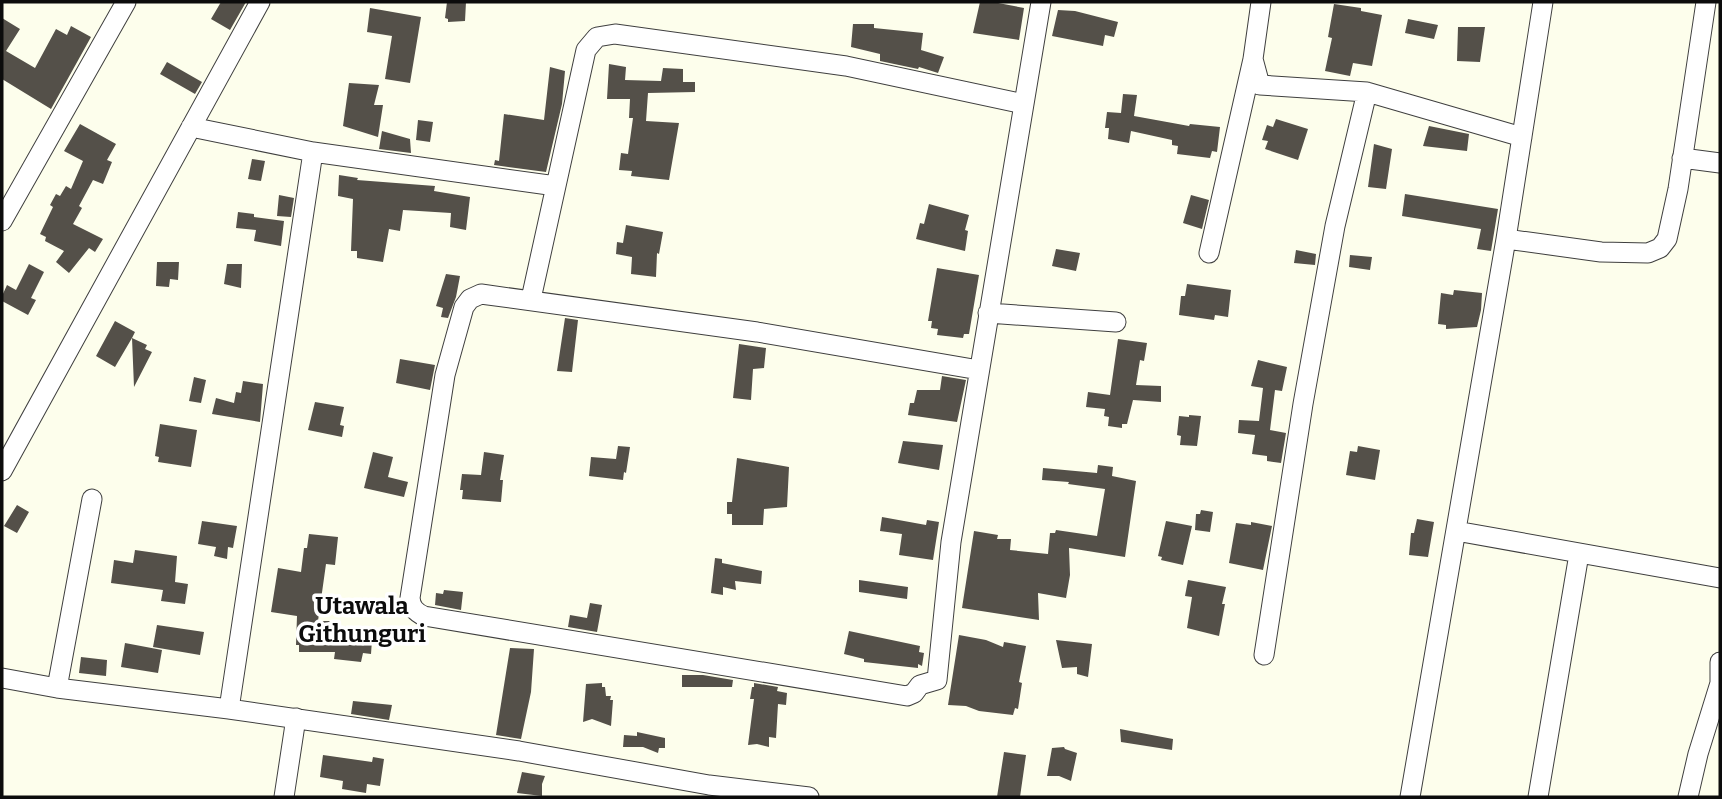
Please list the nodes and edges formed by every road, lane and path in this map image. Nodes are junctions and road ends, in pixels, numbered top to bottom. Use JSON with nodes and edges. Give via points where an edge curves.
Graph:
{"nodes":[{"id":1,"x":127,"y":2,"type":"edge"},
{"id":2,"x":260,"y":2,"type":"edge"},
{"id":3,"x":1041,"y":2,"type":"edge"},
{"id":4,"x":1261,"y":2,"type":"edge"},
{"id":5,"x":1543,"y":2,"type":"edge"},
{"id":6,"x":1706,"y":2,"type":"edge"},
{"id":7,"x":1253,"y":59,"type":"junction"},
{"id":8,"x":1367,"y":92,"type":"junction"},
{"id":9,"x":1024,"y":103,"type":"junction"},
{"id":10,"x":191,"y":127,"type":"junction"},
{"id":11,"x":1522,"y":137,"type":"junction"},
{"id":12,"x":313,"y":152,"type":"junction"},
{"id":13,"x":1682,"y":158,"type":"junction"},
{"id":14,"x":1720,"y":163,"type":"edge"},
{"id":15,"x":556,"y":186,"type":"junction"},
{"id":16,"x":2,"y":221,"type":"edge"},
{"id":17,"x":1506,"y":239,"type":"junction"},
{"id":18,"x":1209,"y":253,"type":"dead end"},
{"id":19,"x":531,"y":299,"type":"junction"},
{"id":20,"x":988,"y":313,"type":"junction"},
{"id":21,"x":1116,"y":322,"type":"dead end"},
{"id":22,"x":979,"y":370,"type":"junction"},
{"id":23,"x":2,"y":471,"type":"edge"},
{"id":24,"x":92,"y":499,"type":"dead end"},
{"id":25,"x":1456,"y":531,"type":"junction"},
{"id":26,"x":1579,"y":554,"type":"junction"},
{"id":27,"x":1720,"y":578,"type":"edge"},
{"id":28,"x":1264,"y":655,"type":"dead end"},
{"id":29,"x":1720,"y":662,"type":"edge"},
{"id":30,"x":2,"y":678,"type":"edge"},
{"id":31,"x":1720,"y":682,"type":"edge"},
{"id":32,"x":57,"y":688,"type":"junction"},
{"id":33,"x":229,"y":709,"type":"junction"},
{"id":34,"x":296,"y":718,"type":"junction"},
{"id":35,"x":284,"y":797,"type":"edge"},
{"id":36,"x":803,"y":797,"type":"edge"},
{"id":37,"x":1410,"y":797,"type":"edge"},
{"id":38,"x":1538,"y":797,"type":"edge"},
{"id":39,"x":1688,"y":797,"type":"edge"}],
"edges":[{"from":1,"to":16,"type":"street"},
{"from":2,"to":10,"type":"street"},
{"from":3,"to":9,"type":"street"},
{"from":4,"to":7,"type":"street"},
{"from":5,"to":11,"type":"street"},
{"from":6,"to":13,"type":"street"},
{"from":7,"to":8,"type":"street","via":[[1260,85]]},
{"from":7,"to":18,"type":"street"},
{"from":8,"to":11,"type":"street"},
{"from":8,"to":28,"type":"street","via":[[1335,226]]},
{"from":9,"to":15,"type":"street","via":[[846,66],[615,34],[597,37],[586,50]]},
{"from":9,"to":20,"type":"street"},
{"from":10,"to":12,"type":"street"},
{"from":10,"to":23,"type":"street"},
{"from":11,"to":17,"type":"street"},
{"from":12,"to":15,"type":"street"},
{"from":12,"to":33,"type":"street"},
{"from":13,"to":14,"type":"street"},
{"from":13,"to":17,"type":"street","via":[[1667,239],[1660,248],[1648,253],[1601,252]]},
{"from":15,"to":19,"type":"street"},
{"from":17,"to":25,"type":"street"},
{"from":19,"to":22,"type":"street"},
{"from":19,"to":22,"type":"street","via":[[481,294],[470,299],[461,317],[445,375],[410,598],[414,610],[424,616],[907,696],[914,693],[920,685],[937,680],[951,542]]},
{"from":20,"to":21,"type":"street"},
{"from":20,"to":22,"type":"street"},
{"from":24,"to":32,"type":"street"},
{"from":25,"to":26,"type":"street"},
{"from":25,"to":37,"type":"street"},
{"from":26,"to":27,"type":"street"},
{"from":26,"to":38,"type":"street"},
{"from":29,"to":31,"type":"street"},
{"from":30,"to":32,"type":"street"},
{"from":31,"to":39,"type":"street"},
{"from":32,"to":33,"type":"street"},
{"from":33,"to":34,"type":"street"},
{"from":34,"to":35,"type":"street"},
{"from":34,"to":36,"type":"street"}]}
